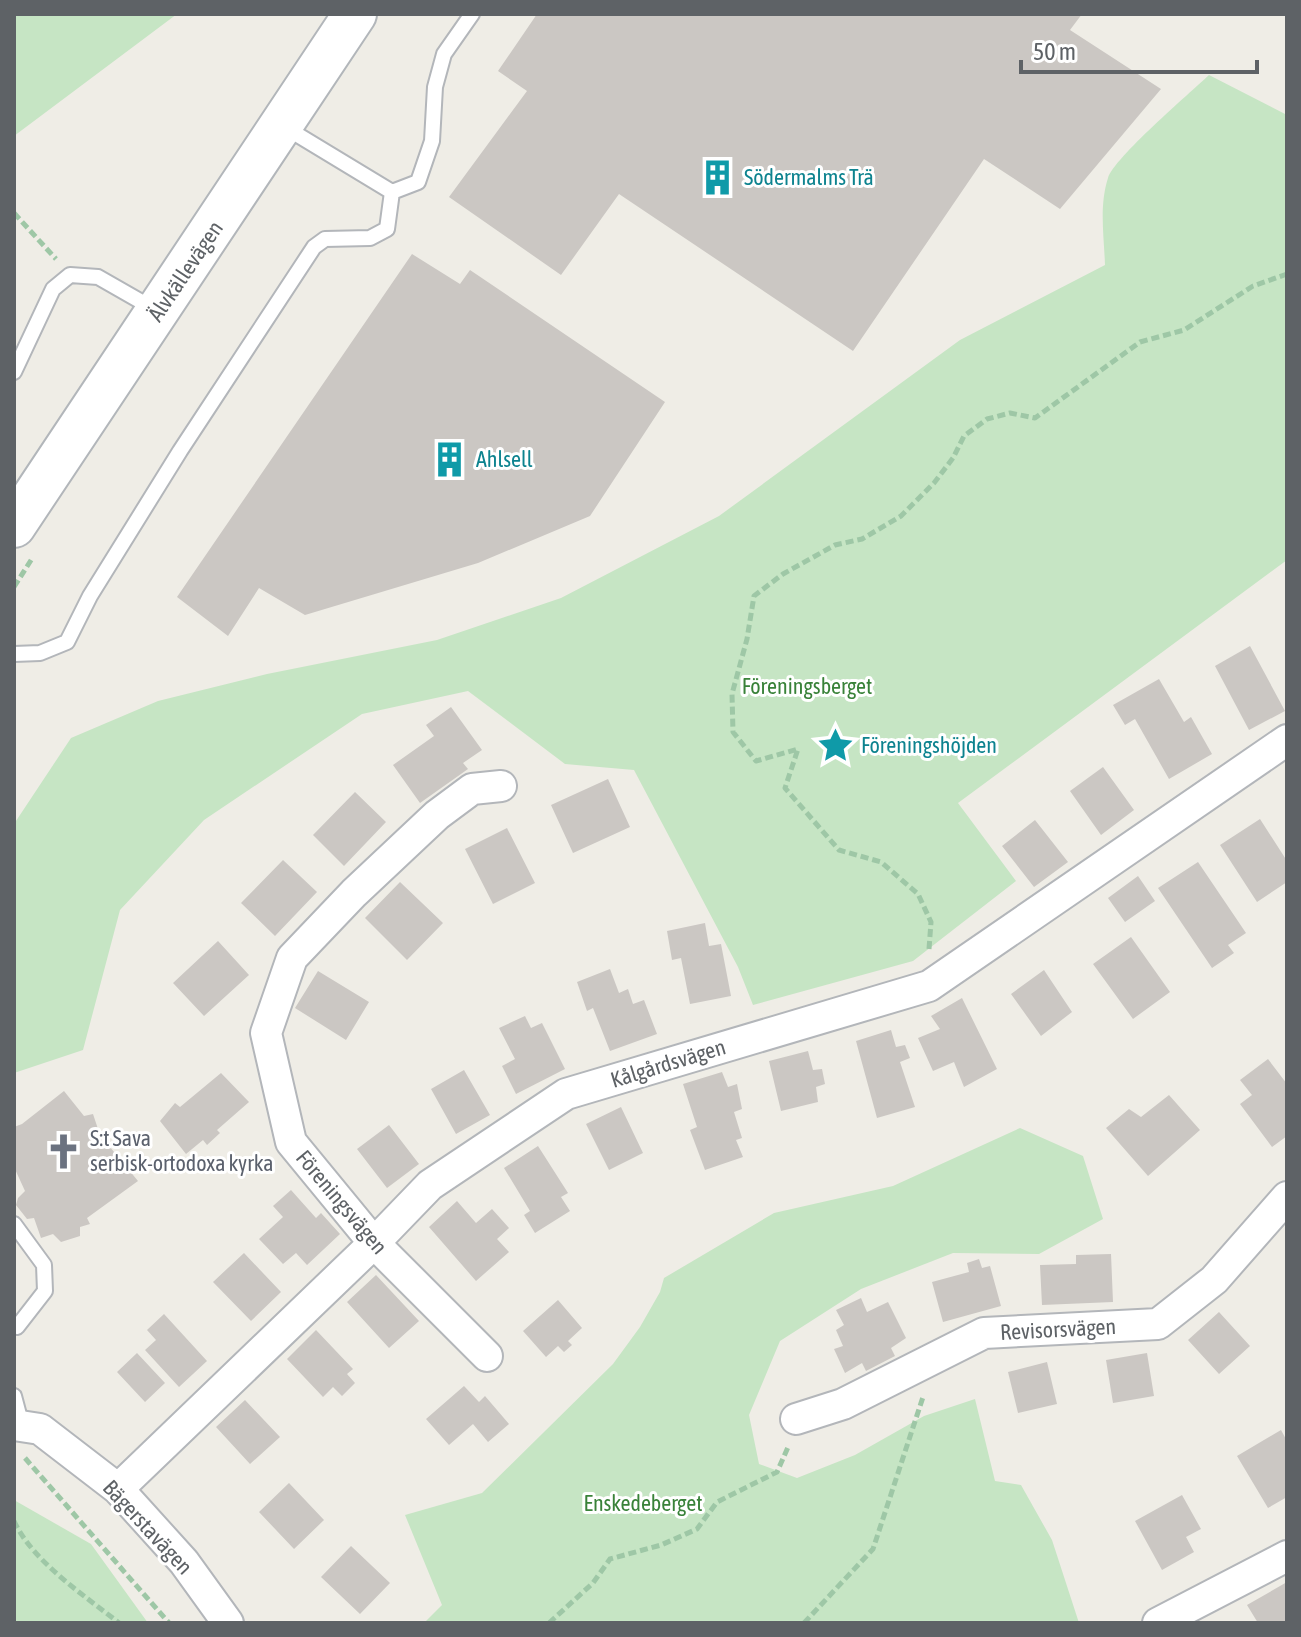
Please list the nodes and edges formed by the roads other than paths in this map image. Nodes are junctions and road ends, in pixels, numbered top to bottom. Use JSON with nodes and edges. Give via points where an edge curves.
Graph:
{"nodes":[{"id":1,"x":355,"y":14,"type":"edge"},
{"id":2,"x":472,"y":14,"type":"edge"},
{"id":3,"x":281,"y":125,"type":"junction"},
{"id":4,"x":392,"y":192,"type":"junction"},
{"id":5,"x":158,"y":312,"type":"junction"},
{"id":6,"x":14,"y":372,"type":"edge"},
{"id":7,"x":14,"y":526,"type":"edge"},
{"id":8,"x":14,"y":654,"type":"edge"},
{"id":9,"x":1287,"y":740,"type":"edge"},
{"id":10,"x":501,"y":786,"type":"dead end"},
{"id":11,"x":1287,"y":1197,"type":"edge"},
{"id":12,"x":14,"y":1224,"type":"edge"},
{"id":13,"x":374,"y":1243,"type":"junction"},
{"id":14,"x":15,"y":1328,"type":"edge"},
{"id":15,"x":487,"y":1356,"type":"dead end"},
{"id":16,"x":14,"y":1396,"type":"edge"},
{"id":17,"x":796,"y":1419,"type":"road end"},
{"id":18,"x":18,"y":1434,"type":"edge"},
{"id":19,"x":118,"y":1489,"type":"junction"},
{"id":20,"x":1287,"y":1556,"type":"edge"},
{"id":21,"x":228,"y":1623,"type":"edge"},
{"id":22,"x":1158,"y":1623,"type":"edge"}],
"edges":[{"from":1,"to":3,"type":"main road","name":"Älvkällevägen"},
{"from":2,"to":4,"type":"lane","via":[[444,54],[435,87],[432,141],[418,182]]},
{"from":3,"to":4,"type":"lane"},
{"from":3,"to":5,"type":"main road","name":"Älvkällevägen"},
{"from":4,"to":8,"type":"lane","via":[[387,229],[370,238],[325,239],[314,247],[180,451],[67,642],[40,653]]},
{"from":5,"to":6,"type":"lane","via":[[98,277],[70,275],[53,289]]},
{"from":5,"to":7,"type":"main road","name":"Älvkällevägen"},
{"from":9,"to":13,"type":"street","name":"Kålgårdsvägen","via":[[929,986],[566,1094],[430,1185]]},
{"from":10,"to":13,"type":"street","name":"Föreningsvägen","via":[[472,789],[437,815],[292,958],[266,1033],[291,1142]]},
{"from":11,"to":17,"type":"street","name":"Revisorsvägen","via":[[1214,1280],[1158,1324],[984,1333],[843,1404]]},
{"from":12,"to":14,"type":"lane","via":[[44,1265],[45,1291]]},
{"from":13,"to":15,"type":"street","name":"Föreningsvägen"},
{"from":13,"to":19,"type":"street","name":"Kålgårdsvägen"},
{"from":16,"to":18,"type":"lane"},
{"from":18,"to":19,"type":"street","name":"Bägerstavägen","via":[[40,1429]]},
{"from":19,"to":21,"type":"street","name":"Bägerstavägen","via":[[184,1562]]},
{"from":20,"to":22,"type":"street","via":[[1197,1610]]}]}
